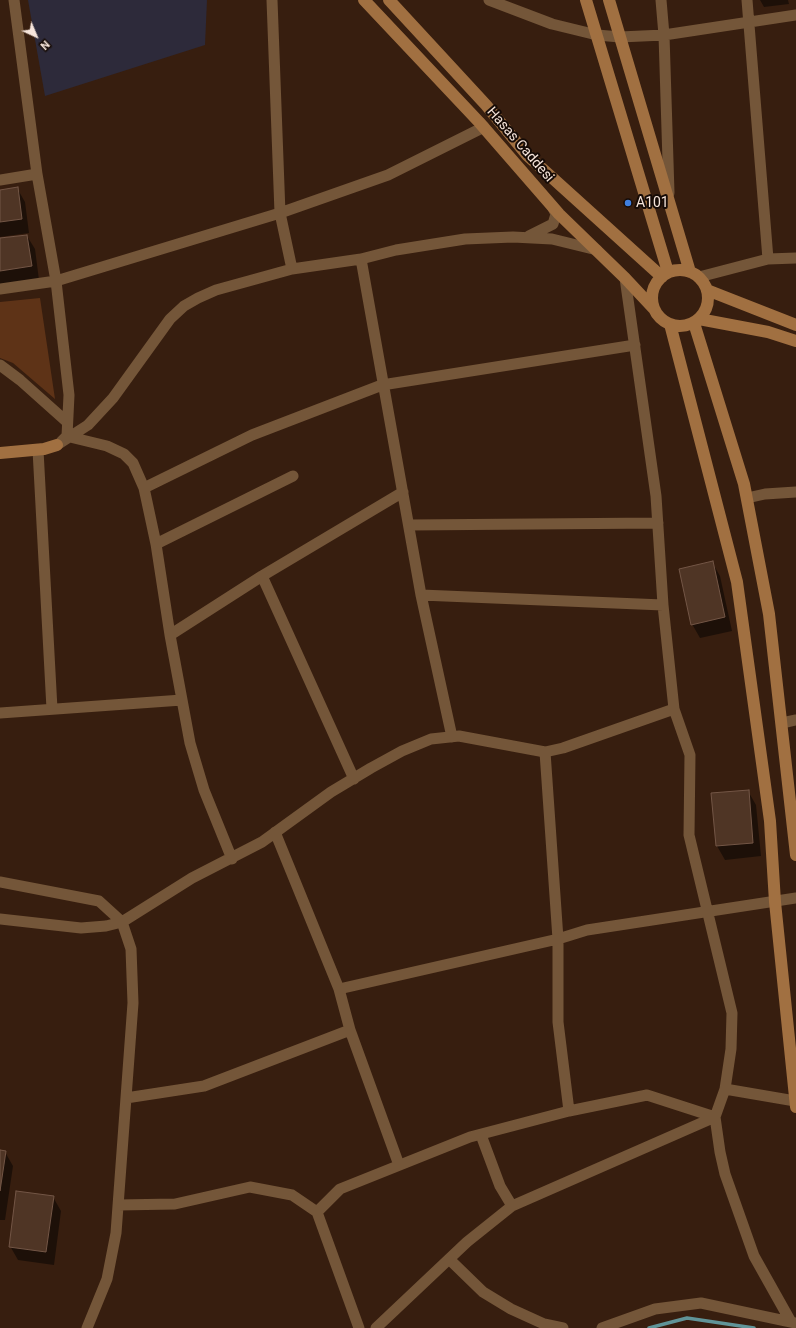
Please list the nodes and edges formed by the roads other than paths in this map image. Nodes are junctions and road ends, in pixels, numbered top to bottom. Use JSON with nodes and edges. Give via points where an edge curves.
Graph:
{"nodes":[{"id":1,"x":14,"y":0,"type":"edge"},
{"id":2,"x":272,"y":0,"type":"edge"},
{"id":3,"x":364,"y":0,"type":"edge"},
{"id":4,"x":389,"y":0,"type":"edge"},
{"id":5,"x":489,"y":0,"type":"edge"},
{"id":6,"x":586,"y":0,"type":"edge"},
{"id":7,"x":609,"y":0,"type":"edge"},
{"id":8,"x":661,"y":0,"type":"edge"},
{"id":9,"x":747,"y":0,"type":"edge"},
{"id":10,"x":796,"y":15,"type":"edge"},
{"id":11,"x":748,"y":22,"type":"junction"},
{"id":12,"x":597,"y":35,"type":"junction"},
{"id":13,"x":664,"y":35,"type":"junction"},
{"id":14,"x":620,"y":37,"type":"junction"},
{"id":15,"x":484,"y":128,"type":"junction"},
{"id":16,"x":37,"y":174,"type":"junction"},
{"id":17,"x":0,"y":180,"type":"edge"},
{"id":18,"x":669,"y":203,"type":"junction"},
{"id":19,"x":552,"y":205,"type":"junction"},
{"id":20,"x":280,"y":213,"type":"junction"},
{"id":21,"x":525,"y":238,"type":"junction"},
{"id":22,"x":597,"y":250,"type":"junction"},
{"id":23,"x":796,"y":258,"type":"edge"},
{"id":24,"x":361,"y":259,"type":"junction"},
{"id":25,"x":768,"y":259,"type":"junction"},
{"id":26,"x":292,"y":269,"type":"junction"},
{"id":27,"x":695,"y":274,"type":"junction"},
{"id":28,"x":665,"y":275,"type":"junction"},
{"id":29,"x":626,"y":278,"type":"junction"},
{"id":30,"x":56,"y":281,"type":"junction"},
{"id":31,"x":0,"y":289,"type":"edge"},
{"id":32,"x":707,"y":290,"type":"junction"},
{"id":33,"x":654,"y":309,"type":"junction"},
{"id":34,"x":697,"y":321,"type":"junction"},
{"id":35,"x":670,"y":324,"type":"junction"},
{"id":36,"x":796,"y":326,"type":"edge"},
{"id":37,"x":796,"y":341,"type":"edge"},
{"id":38,"x":635,"y":345,"type":"junction"},
{"id":39,"x":0,"y":365,"type":"edge"},
{"id":40,"x":382,"y":385,"type":"junction"},
{"id":41,"x":67,"y":422,"type":"junction"},
{"id":42,"x":70,"y":437,"type":"junction"},
{"id":43,"x":58,"y":445,"type":"junction"},
{"id":44,"x":38,"y":450,"type":"junction"},
{"id":45,"x":0,"y":453,"type":"edge"},
{"id":46,"x":293,"y":476,"type":"dead end"},
{"id":47,"x":144,"y":488,"type":"junction"},
{"id":48,"x":403,"y":492,"type":"junction"},
{"id":49,"x":796,"y":492,"type":"edge"},
{"id":50,"x":747,"y":498,"type":"junction"},
{"id":51,"x":658,"y":523,"type":"junction"},
{"id":52,"x":409,"y":525,"type":"junction"},
{"id":53,"x":156,"y":544,"type":"junction"},
{"id":54,"x":262,"y":576,"type":"junction"},
{"id":55,"x":421,"y":595,"type":"junction"},
{"id":56,"x":663,"y":605,"type":"junction"},
{"id":57,"x":170,"y":635,"type":"junction"},
{"id":58,"x":182,"y":700,"type":"junction"},
{"id":59,"x":52,"y":709,"type":"junction"},
{"id":60,"x":674,"y":709,"type":"junction"},
{"id":61,"x":0,"y":713,"type":"edge"},
{"id":62,"x":796,"y":720,"type":"edge"},
{"id":63,"x":782,"y":723,"type":"junction"},
{"id":64,"x":452,"y":736,"type":"junction"},
{"id":65,"x":545,"y":752,"type":"junction"},
{"id":66,"x":354,"y":779,"type":"junction"},
{"id":67,"x":275,"y":832,"type":"junction"},
{"id":68,"x":796,"y":849,"type":"edge"},
{"id":69,"x":232,"y":859,"type":"junction"},
{"id":70,"x":0,"y":882,"type":"edge"},
{"id":71,"x":796,"y":898,"type":"edge"},
{"id":72,"x":775,"y":902,"type":"junction"},
{"id":73,"x":709,"y":911,"type":"junction"},
{"id":74,"x":0,"y":919,"type":"edge"},
{"id":75,"x":122,"y":922,"type":"junction"},
{"id":76,"x":558,"y":939,"type":"junction"},
{"id":77,"x":339,"y":989,"type":"junction"},
{"id":78,"x":350,"y":1030,"type":"junction"},
{"id":79,"x":725,"y":1089,"type":"junction"},
{"id":80,"x":126,"y":1098,"type":"junction"},
{"id":81,"x":796,"y":1104,"type":"edge"},
{"id":82,"x":569,"y":1111,"type":"junction"},
{"id":83,"x":715,"y":1117,"type":"junction"},
{"id":84,"x":481,"y":1135,"type":"junction"},
{"id":85,"x":399,"y":1165,"type":"junction"},
{"id":86,"x":118,"y":1205,"type":"junction"},
{"id":87,"x":512,"y":1206,"type":"junction"},
{"id":88,"x":317,"y":1212,"type":"junction"},
{"id":89,"x":449,"y":1259,"type":"junction"},
{"id":90,"x":793,"y":1323,"type":"edge"},
{"id":91,"x":87,"y":1328,"type":"edge"},
{"id":92,"x":359,"y":1328,"type":"edge"},
{"id":93,"x":376,"y":1328,"type":"edge"},
{"id":94,"x":563,"y":1328,"type":"edge"},
{"id":95,"x":602,"y":1328,"type":"edge"}],
"edges":[{"from":1,"to":16,"type":"street"},
{"from":2,"to":20,"type":"street"},
{"from":3,"to":15,"type":"main road","name":"Hasas Caddesi"},
{"from":4,"to":28,"type":"main road","name":"Hasas Caddesi","via":[[486,105],[527,155]]},
{"from":5,"to":12,"type":"street","via":[[552,24]]},
{"from":6,"to":12,"type":"main road"},
{"from":7,"to":14,"type":"main road"},
{"from":8,"to":13,"type":"street"},
{"from":9,"to":11,"type":"street"},
{"from":10,"to":11,"type":"street"},
{"from":11,"to":13,"type":"street"},
{"from":11,"to":25,"type":"street"},
{"from":12,"to":14,"type":"street"},
{"from":12,"to":28,"type":"main road"},
{"from":13,"to":14,"type":"street"},
{"from":13,"to":18,"type":"street"},
{"from":14,"to":18,"type":"main road"},
{"from":15,"to":19,"type":"main road","name":"Hasas Caddesi"},
{"from":15,"to":20,"type":"street","via":[[388,175]]},
{"from":16,"to":17,"type":"street"},
{"from":16,"to":30,"type":"street"},
{"from":18,"to":27,"type":"main road"},
{"from":19,"to":21,"type":"street","via":[[556,214],[553,224]]},
{"from":19,"to":22,"type":"main road","name":"Hasas Caddesi"},
{"from":20,"to":26,"type":"street"},
{"from":20,"to":30,"type":"street"},
{"from":21,"to":22,"type":"street","via":[[552,239]]},
{"from":21,"to":24,"type":"street","via":[[465,240],[396,250]]},
{"from":22,"to":29,"type":"main road","name":"Hasas Caddesi"},
{"from":23,"to":25,"type":"street"},
{"from":24,"to":26,"type":"street"},
{"from":24,"to":40,"type":"street"},
{"from":25,"to":27,"type":"street"},
{"from":26,"to":42,"type":"street","via":[[216,290],[184,306],[170,319],[114,398],[88,425]]},
{"from":27,"to":28,"type":"main road","via":[[680,270]]},
{"from":27,"to":32,"type":"main road"},
{"from":28,"to":33,"type":"main road","via":[[655,285],[652,296]]},
{"from":29,"to":33,"type":"main road","name":"Hasas Caddesi"},
{"from":29,"to":38,"type":"street"},
{"from":30,"to":31,"type":"street"},
{"from":30,"to":41,"type":"street","via":[[69,395]]},
{"from":32,"to":34,"type":"main road","via":[[707,306]]},
{"from":32,"to":36,"type":"main road"},
{"from":33,"to":35,"type":"main road","via":[[662,320]]},
{"from":34,"to":35,"type":"main road","via":[[686,326]]},
{"from":34,"to":37,"type":"main road","via":[[768,332]]},
{"from":34,"to":50,"type":"main road"},
{"from":35,"to":72,"type":"main road","via":[[737,582],[770,821]]},
{"from":38,"to":40,"type":"street"},
{"from":38,"to":51,"type":"street"},
{"from":39,"to":41,"type":"street"},
{"from":40,"to":47,"type":"street","via":[[252,435]]},
{"from":40,"to":48,"type":"street"},
{"from":41,"to":43,"type":"street","via":[[67,436]]},
{"from":42,"to":43,"type":"street"},
{"from":42,"to":47,"type":"street","via":[[106,446],[124,454],[133,463]]},
{"from":43,"to":44,"type":"main road"},
{"from":44,"to":45,"type":"main road"},
{"from":44,"to":59,"type":"street"},
{"from":46,"to":53,"type":"street"},
{"from":47,"to":53,"type":"street"},
{"from":48,"to":52,"type":"street"},
{"from":48,"to":54,"type":"street"},
{"from":49,"to":50,"type":"street"},
{"from":50,"to":63,"type":"main road","via":[[768,614]]},
{"from":51,"to":52,"type":"street"},
{"from":51,"to":56,"type":"street"},
{"from":52,"to":55,"type":"street"},
{"from":53,"to":57,"type":"street"},
{"from":54,"to":57,"type":"street"},
{"from":54,"to":66,"type":"street"},
{"from":55,"to":56,"type":"street"},
{"from":55,"to":64,"type":"street"},
{"from":56,"to":60,"type":"street"},
{"from":57,"to":58,"type":"street"},
{"from":58,"to":59,"type":"street"},
{"from":58,"to":69,"type":"street","via":[[190,743],[204,790]]},
{"from":59,"to":61,"type":"street"},
{"from":60,"to":65,"type":"street"},
{"from":60,"to":73,"type":"street","via":[[690,755],[690,835]]},
{"from":62,"to":63,"type":"street"},
{"from":63,"to":68,"type":"main road"},
{"from":64,"to":65,"type":"street"},
{"from":64,"to":66,"type":"street","via":[[431,739],[402,751]]},
{"from":65,"to":76,"type":"street"},
{"from":66,"to":67,"type":"street","via":[[331,792]]},
{"from":67,"to":69,"type":"street"},
{"from":67,"to":77,"type":"street"},
{"from":69,"to":75,"type":"street","via":[[186,881]]},
{"from":70,"to":75,"type":"street","via":[[99,902]]},
{"from":71,"to":72,"type":"street"},
{"from":72,"to":73,"type":"street"},
{"from":72,"to":81,"type":"main road"},
{"from":73,"to":76,"type":"street","via":[[587,930]]},
{"from":73,"to":79,"type":"street","via":[[732,1013],[731,1049]]},
{"from":74,"to":75,"type":"street","via":[[81,928]]},
{"from":75,"to":80,"type":"street","via":[[131,949],[133,1003]]},
{"from":76,"to":77,"type":"street"},
{"from":76,"to":82,"type":"street","via":[[558,1022]]},
{"from":77,"to":78,"type":"street"},
{"from":78,"to":80,"type":"street","via":[[204,1086]]},
{"from":78,"to":85,"type":"street"},
{"from":79,"to":81,"type":"street"},
{"from":79,"to":83,"type":"street"},
{"from":80,"to":86,"type":"street"},
{"from":82,"to":83,"type":"street","via":[[647,1095]]},
{"from":82,"to":84,"type":"street"},
{"from":83,"to":87,"type":"street"},
{"from":83,"to":90,"type":"street","via":[[725,1174],[754,1256]]},
{"from":84,"to":85,"type":"street"},
{"from":84,"to":87,"type":"street","via":[[500,1186]]},
{"from":85,"to":88,"type":"street","via":[[340,1189]]},
{"from":86,"to":88,"type":"street","via":[[175,1204],[250,1187],[292,1195]]},
{"from":86,"to":91,"type":"street","via":[[116,1233],[107,1279]]},
{"from":87,"to":89,"type":"street"},
{"from":88,"to":92,"type":"street"},
{"from":89,"to":93,"type":"street"},
{"from":89,"to":94,"type":"street","via":[[482,1292],[544,1324]]},
{"from":90,"to":95,"type":"street","via":[[701,1303],[655,1309]]}]}
